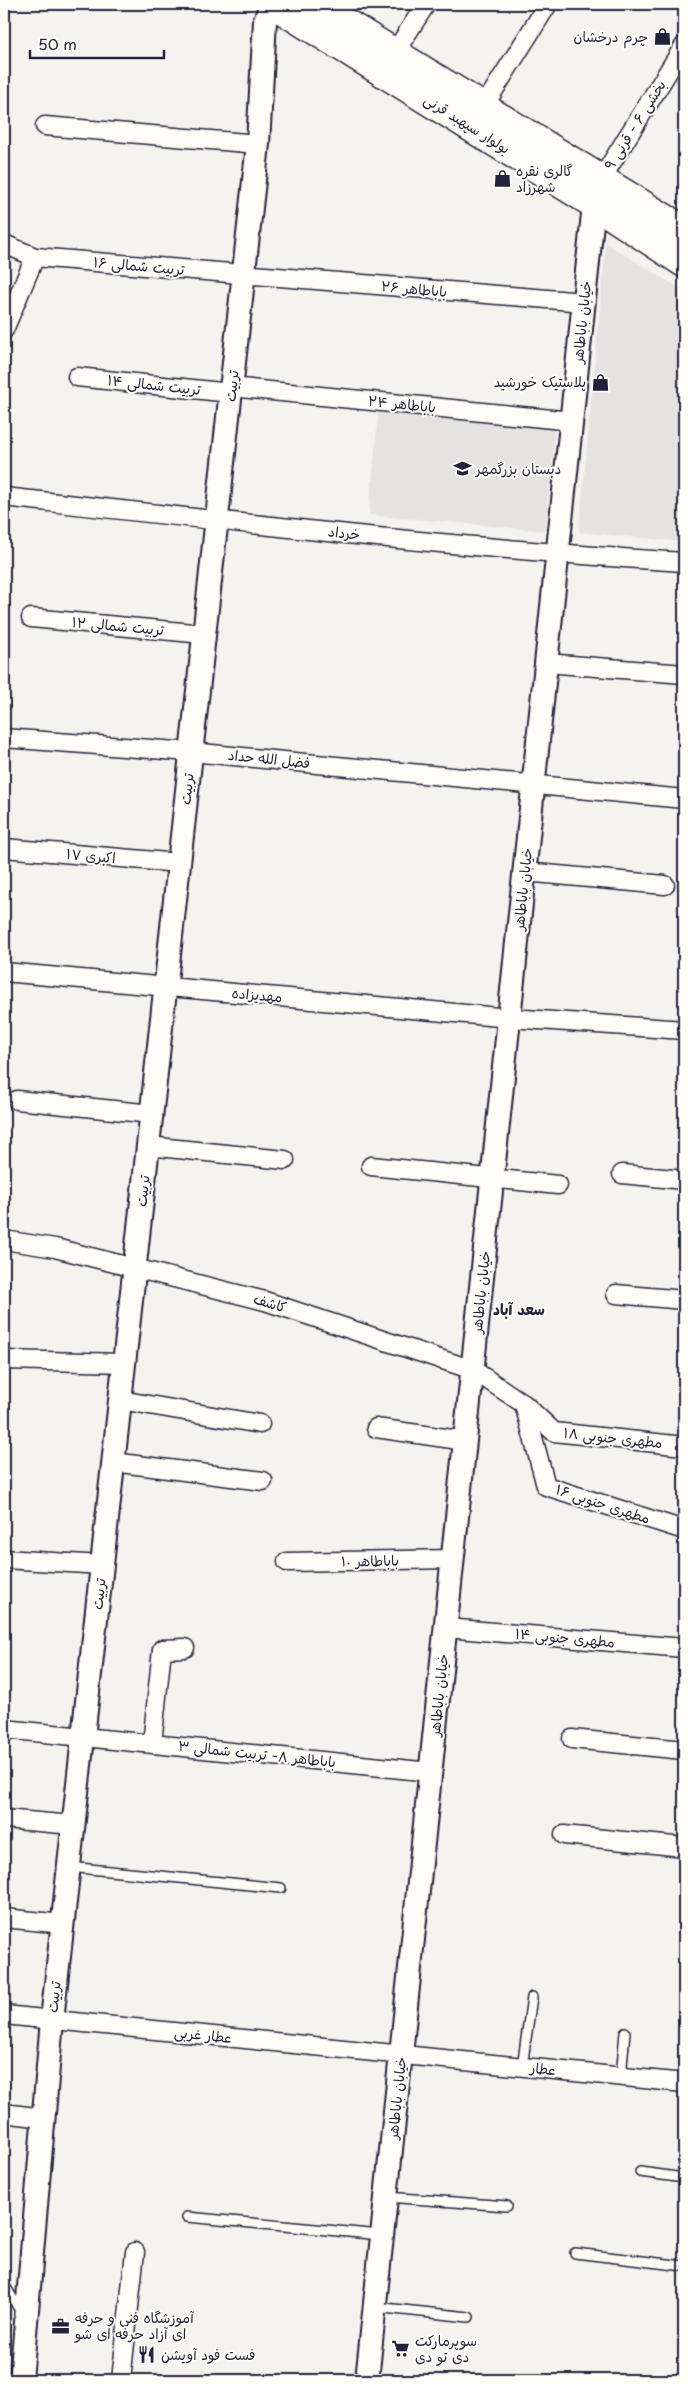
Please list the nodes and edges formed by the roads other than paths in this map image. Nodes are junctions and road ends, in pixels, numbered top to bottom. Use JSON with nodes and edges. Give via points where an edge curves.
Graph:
{"nodes":[{"id":1,"x":272,"y":4,"type":"edge"},
{"id":2,"x":315,"y":4,"type":"edge"},
{"id":3,"x":426,"y":4,"type":"edge"},
{"id":4,"x":548,"y":4,"type":"edge"},
{"id":5,"x":684,"y":46,"type":"edge"},
{"id":6,"x":395,"y":52,"type":"junction"},
{"id":7,"x":484,"y":106,"type":"junction"},
{"id":8,"x":45,"y":126,"type":"dead end"},
{"id":9,"x":258,"y":144,"type":"junction"},
{"id":10,"x":602,"y":178,"type":"junction"},
{"id":11,"x":594,"y":204,"type":"junction"},
{"id":12,"x":684,"y":230,"type":"edge"},
{"id":13,"x":4,"y":244,"type":"edge"},
{"id":14,"x":35,"y":257,"type":"junction"},
{"id":15,"x":684,"y":263,"type":"edge"},
{"id":16,"x":244,"y":275,"type":"junction"},
{"id":17,"x":584,"y":302,"type":"junction"},
{"id":18,"x":4,"y":330,"type":"edge"},
{"id":19,"x":77,"y":377,"type":"dead end"},
{"id":20,"x":231,"y":390,"type":"junction"},
{"id":21,"x":572,"y":421,"type":"junction"},
{"id":22,"x":4,"y":497,"type":"edge"},
{"id":23,"x":217,"y":521,"type":"junction"},
{"id":24,"x":558,"y":554,"type":"junction"},
{"id":25,"x":684,"y":562,"type":"edge"},
{"id":26,"x":31,"y":618,"type":"dead end"},
{"id":27,"x":204,"y":634,"type":"junction"},
{"id":28,"x":546,"y":663,"type":"junction"},
{"id":29,"x":684,"y":674,"type":"edge"},
{"id":30,"x":4,"y":738,"type":"edge"},
{"id":31,"x":191,"y":752,"type":"junction"},
{"id":32,"x":534,"y":785,"type":"junction"},
{"id":33,"x":684,"y":799,"type":"edge"},
{"id":34,"x":4,"y":848,"type":"edge"},
{"id":35,"x":179,"y":863,"type":"junction"},
{"id":36,"x":525,"y":872,"type":"junction"},
{"id":37,"x":665,"y":885,"type":"dead end"},
{"id":38,"x":4,"y":972,"type":"edge"},
{"id":39,"x":165,"y":987,"type":"junction"},
{"id":40,"x":510,"y":1018,"type":"junction"},
{"id":41,"x":684,"y":1030,"type":"edge"},
{"id":42,"x":17,"y":1100,"type":"dead end"},
{"id":43,"x":152,"y":1114,"type":"junction"},
{"id":44,"x":148,"y":1146,"type":"junction"},
{"id":45,"x":285,"y":1160,"type":"dead end"},
{"id":46,"x":371,"y":1166,"type":"dead end"},
{"id":47,"x":622,"y":1174,"type":"dead end"},
{"id":48,"x":493,"y":1179,"type":"junction"},
{"id":49,"x":684,"y":1180,"type":"edge"},
{"id":50,"x":558,"y":1185,"type":"dead end"},
{"id":51,"x":4,"y":1240,"type":"edge"},
{"id":52,"x":135,"y":1267,"type":"junction"},
{"id":53,"x":616,"y":1294,"type":"dead end"},
{"id":54,"x":684,"y":1300,"type":"edge"},
{"id":55,"x":4,"y":1360,"type":"edge"},
{"id":56,"x":124,"y":1363,"type":"junction"},
{"id":57,"x":473,"y":1370,"type":"junction"},
{"id":58,"x":120,"y":1400,"type":"junction"},
{"id":59,"x":524,"y":1404,"type":"junction"},
{"id":60,"x":260,"y":1424,"type":"dead end"},
{"id":61,"x":376,"y":1428,"type":"dead end"},
{"id":62,"x":466,"y":1441,"type":"junction"},
{"id":63,"x":684,"y":1446,"type":"edge"},
{"id":64,"x":113,"y":1462,"type":"junction"},
{"id":65,"x":262,"y":1481,"type":"dead end"},
{"id":66,"x":684,"y":1530,"type":"edge"},
{"id":67,"x":4,"y":1559,"type":"edge"},
{"id":68,"x":453,"y":1559,"type":"junction"},
{"id":69,"x":287,"y":1562,"type":"dead end"},
{"id":70,"x":102,"y":1565,"type":"junction"},
{"id":71,"x":446,"y":1628,"type":"junction"},
{"id":72,"x":185,"y":1648,"type":"dead end"},
{"id":73,"x":684,"y":1648,"type":"edge"},
{"id":74,"x":4,"y":1729,"type":"edge"},
{"id":75,"x":83,"y":1737,"type":"junction"},
{"id":76,"x":572,"y":1739,"type":"dead end"},
{"id":77,"x":152,"y":1744,"type":"junction"},
{"id":78,"x":684,"y":1750,"type":"edge"},
{"id":79,"x":431,"y":1772,"type":"junction"},
{"id":80,"x":4,"y":1819,"type":"edge"},
{"id":81,"x":73,"y":1825,"type":"junction"},
{"id":82,"x":564,"y":1835,"type":"dead end"},
{"id":83,"x":684,"y":1848,"type":"edge"},
{"id":84,"x":69,"y":1867,"type":"junction"},
{"id":85,"x":281,"y":1888,"type":"dead end"},
{"id":86,"x":4,"y":1918,"type":"edge"},
{"id":87,"x":62,"y":1924,"type":"junction"},
{"id":88,"x":532,"y":1997,"type":"dead end"},
{"id":89,"x":4,"y":2015,"type":"edge"},
{"id":90,"x":52,"y":2020,"type":"junction"},
{"id":91,"x":625,"y":2032,"type":"dead end"},
{"id":92,"x":401,"y":2055,"type":"junction"},
{"id":93,"x":522,"y":2067,"type":"junction"},
{"id":94,"x":621,"y":2077,"type":"junction"},
{"id":95,"x":684,"y":2083,"type":"edge"},
{"id":96,"x":4,"y":2113,"type":"edge"},
{"id":97,"x":43,"y":2118,"type":"junction"},
{"id":98,"x":640,"y":2172,"type":"dead end"},
{"id":99,"x":684,"y":2178,"type":"edge"},
{"id":100,"x":387,"y":2197,"type":"junction"},
{"id":101,"x":507,"y":2206,"type":"dead end"},
{"id":102,"x":187,"y":2217,"type":"dead end"},
{"id":103,"x":383,"y":2235,"type":"junction"},
{"id":104,"x":135,"y":2252,"type":"dead end"},
{"id":105,"x":575,"y":2253,"type":"dead end"},
{"id":106,"x":684,"y":2266,"type":"edge"},
{"id":107,"x":4,"y":2288,"type":"edge"},
{"id":108,"x":375,"y":2307,"type":"junction"},
{"id":109,"x":469,"y":2317,"type":"dead end"},
{"id":110,"x":20,"y":2380,"type":"edge"},
{"id":111,"x":121,"y":2380,"type":"edge"},
{"id":112,"x":368,"y":2380,"type":"edge"}],
"edges":[{"from":1,"to":9,"type":"street","name":"تربیت","via":[[265,21]]},
{"from":1,"to":11,"type":"main road","name":"بولوار سپهبد قرنی"},
{"from":2,"to":6,"type":"main road","name":"بولوار سپهبد قرنی"},
{"from":3,"to":6,"type":"street"},
{"from":4,"to":7,"type":"street"},
{"from":5,"to":10,"type":"street","name":"بخشی ۶ - قرنی ۹"},
{"from":6,"to":7,"type":"main road","name":"بولوار سپهبد قرنی"},
{"from":7,"to":10,"type":"main road","name":"بولوار سپهبد قرنی"},
{"from":8,"to":9,"type":"street"},
{"from":9,"to":16,"type":"street","name":"تربیت"},
{"from":10,"to":12,"type":"main road","name":"بولوار سپهبد قرنی"},
{"from":11,"to":15,"type":"main road","name":"بولوار سپهبد قرنی"},
{"from":11,"to":17,"type":"street","name":"خیابان باباطاهر"},
{"from":13,"to":14,"type":"street","name":"تربیت شمالی ۱۶"},
{"from":14,"to":16,"type":"street","name":"تربیت شمالی ۱۶"},
{"from":14,"to":18,"type":"street"},
{"from":16,"to":17,"type":"street","name":"باباطاهر ۲۶"},
{"from":16,"to":20,"type":"street","name":"تربیت"},
{"from":17,"to":21,"type":"street","name":"خیابان باباطاهر"},
{"from":19,"to":20,"type":"street","name":"تربیت شمالی ۱۴"},
{"from":20,"to":21,"type":"street","name":"باباطاهر ۲۴"},
{"from":20,"to":23,"type":"street","name":"تربیت"},
{"from":21,"to":24,"type":"street","name":"خیابان باباطاهر"},
{"from":22,"to":23,"type":"street","name":"خرداد"},
{"from":23,"to":24,"type":"street","name":"خرداد"},
{"from":23,"to":27,"type":"street","name":"تربیت"},
{"from":24,"to":25,"type":"street","name":"خرداد"},
{"from":24,"to":28,"type":"street","name":"خیابان باباطاهر"},
{"from":26,"to":27,"type":"street","name":"تربیت شمالی ۱۲"},
{"from":27,"to":31,"type":"street","name":"تربیت"},
{"from":28,"to":29,"type":"street"},
{"from":28,"to":32,"type":"street","name":"خیابان باباطاهر"},
{"from":30,"to":31,"type":"street","name":"فضل الله حداد"},
{"from":31,"to":32,"type":"street","name":"فضل الله حداد"},
{"from":31,"to":35,"type":"street","name":"تربیت"},
{"from":32,"to":33,"type":"street","name":"فضل الله حداد"},
{"from":32,"to":36,"type":"street","name":"خیابان باباطاهر"},
{"from":34,"to":35,"type":"street","name":"اکبری ۱۷"},
{"from":35,"to":39,"type":"street","name":"تربیت"},
{"from":36,"to":37,"type":"street"},
{"from":36,"to":40,"type":"street","name":"خیابان باباطاهر"},
{"from":38,"to":39,"type":"street","name":"مهدیزاده"},
{"from":39,"to":40,"type":"street","name":"مهدیزاده"},
{"from":39,"to":43,"type":"street","name":"تربیت"},
{"from":40,"to":41,"type":"street","name":"مهدیزاده"},
{"from":40,"to":48,"type":"street","name":"خیابان باباطاهر"},
{"from":42,"to":43,"type":"street"},
{"from":43,"to":44,"type":"street","name":"تربیت"},
{"from":44,"to":45,"type":"street"},
{"from":44,"to":52,"type":"street","name":"تربیت"},
{"from":46,"to":48,"type":"street"},
{"from":47,"to":49,"type":"street"},
{"from":48,"to":50,"type":"street"},
{"from":48,"to":57,"type":"street","name":"خیابان باباطاهر"},
{"from":51,"to":52,"type":"street","name":"کاشف"},
{"from":52,"to":56,"type":"street","name":"تربیت"},
{"from":52,"to":57,"type":"street","name":"کاشف","via":[[265,1301]]},
{"from":53,"to":54,"type":"street"},
{"from":55,"to":56,"type":"street"},
{"from":56,"to":58,"type":"street","name":"تربیت"},
{"from":57,"to":59,"type":"street","name":"کاشف"},
{"from":57,"to":62,"type":"street","name":"خیابان باباطاهر"},
{"from":58,"to":60,"type":"street"},
{"from":58,"to":64,"type":"street","name":"تربیت"},
{"from":59,"to":63,"type":"street","name":"مطهری جنوبی ۱۸","via":[[554,1432]]},
{"from":59,"to":66,"type":"street","name":"مطهری جنوبی ۱۶","via":[[546,1486]]},
{"from":61,"to":62,"type":"street"},
{"from":62,"to":68,"type":"street","name":"خیابان باباطاهر"},
{"from":64,"to":65,"type":"street"},
{"from":64,"to":70,"type":"street","name":"تربیت"},
{"from":67,"to":70,"type":"street"},
{"from":68,"to":69,"type":"street","name":"باباطاهر ۱۰"},
{"from":68,"to":71,"type":"street","name":"خیابان باباطاهر"},
{"from":70,"to":75,"type":"street","name":"تربیت"},
{"from":71,"to":73,"type":"street","name":"مطهری جنوبی ۱۴"},
{"from":71,"to":79,"type":"street","name":"خیابان باباطاهر"},
{"from":72,"to":77,"type":"street","via":[[162,1649]]},
{"from":74,"to":75,"type":"street","name":"باباطاهر ۸- تربیت شمالی ۳"},
{"from":75,"to":77,"type":"street","name":"باباطاهر ۸- تربیت شمالی ۳"},
{"from":75,"to":81,"type":"street","name":"تربیت"},
{"from":76,"to":78,"type":"street"},
{"from":77,"to":79,"type":"street","name":"باباطاهر ۸- تربیت شمالی ۳"},
{"from":79,"to":92,"type":"street","name":"خیابان باباطاهر"},
{"from":80,"to":81,"type":"street"},
{"from":81,"to":84,"type":"street","name":"تربیت"},
{"from":82,"to":83,"type":"street"},
{"from":84,"to":85,"type":"lane"},
{"from":84,"to":87,"type":"street","name":"تربیت"},
{"from":86,"to":87,"type":"street"},
{"from":87,"to":90,"type":"street","name":"تربیت"},
{"from":88,"to":93,"type":"lane"},
{"from":89,"to":90,"type":"street","name":"عطار غربی"},
{"from":90,"to":92,"type":"street","name":"عطار غربی"},
{"from":90,"to":97,"type":"street","name":"تربیت"},
{"from":91,"to":94,"type":"lane"},
{"from":92,"to":93,"type":"street","name":"عطار"},
{"from":92,"to":100,"type":"street","name":"خیابان باباطاهر"},
{"from":93,"to":94,"type":"street","name":"عطار"},
{"from":94,"to":95,"type":"street","name":"عطار"},
{"from":96,"to":97,"type":"street"},
{"from":97,"to":110,"type":"street","name":"تربیت"},
{"from":98,"to":99,"type":"lane"},
{"from":100,"to":101,"type":"lane"},
{"from":100,"to":103,"type":"street","name":"خیابان باباطاهر"},
{"from":102,"to":103,"type":"lane"},
{"from":103,"to":108,"type":"street","name":"خیابان باباطاهر"},
{"from":104,"to":111,"type":"street"},
{"from":105,"to":106,"type":"lane"},
{"from":107,"to":110,"type":"lane","via":[[18,2309]]},
{"from":108,"to":109,"type":"lane"},
{"from":108,"to":112,"type":"street","name":"خیابان باباطاهر"}]}
